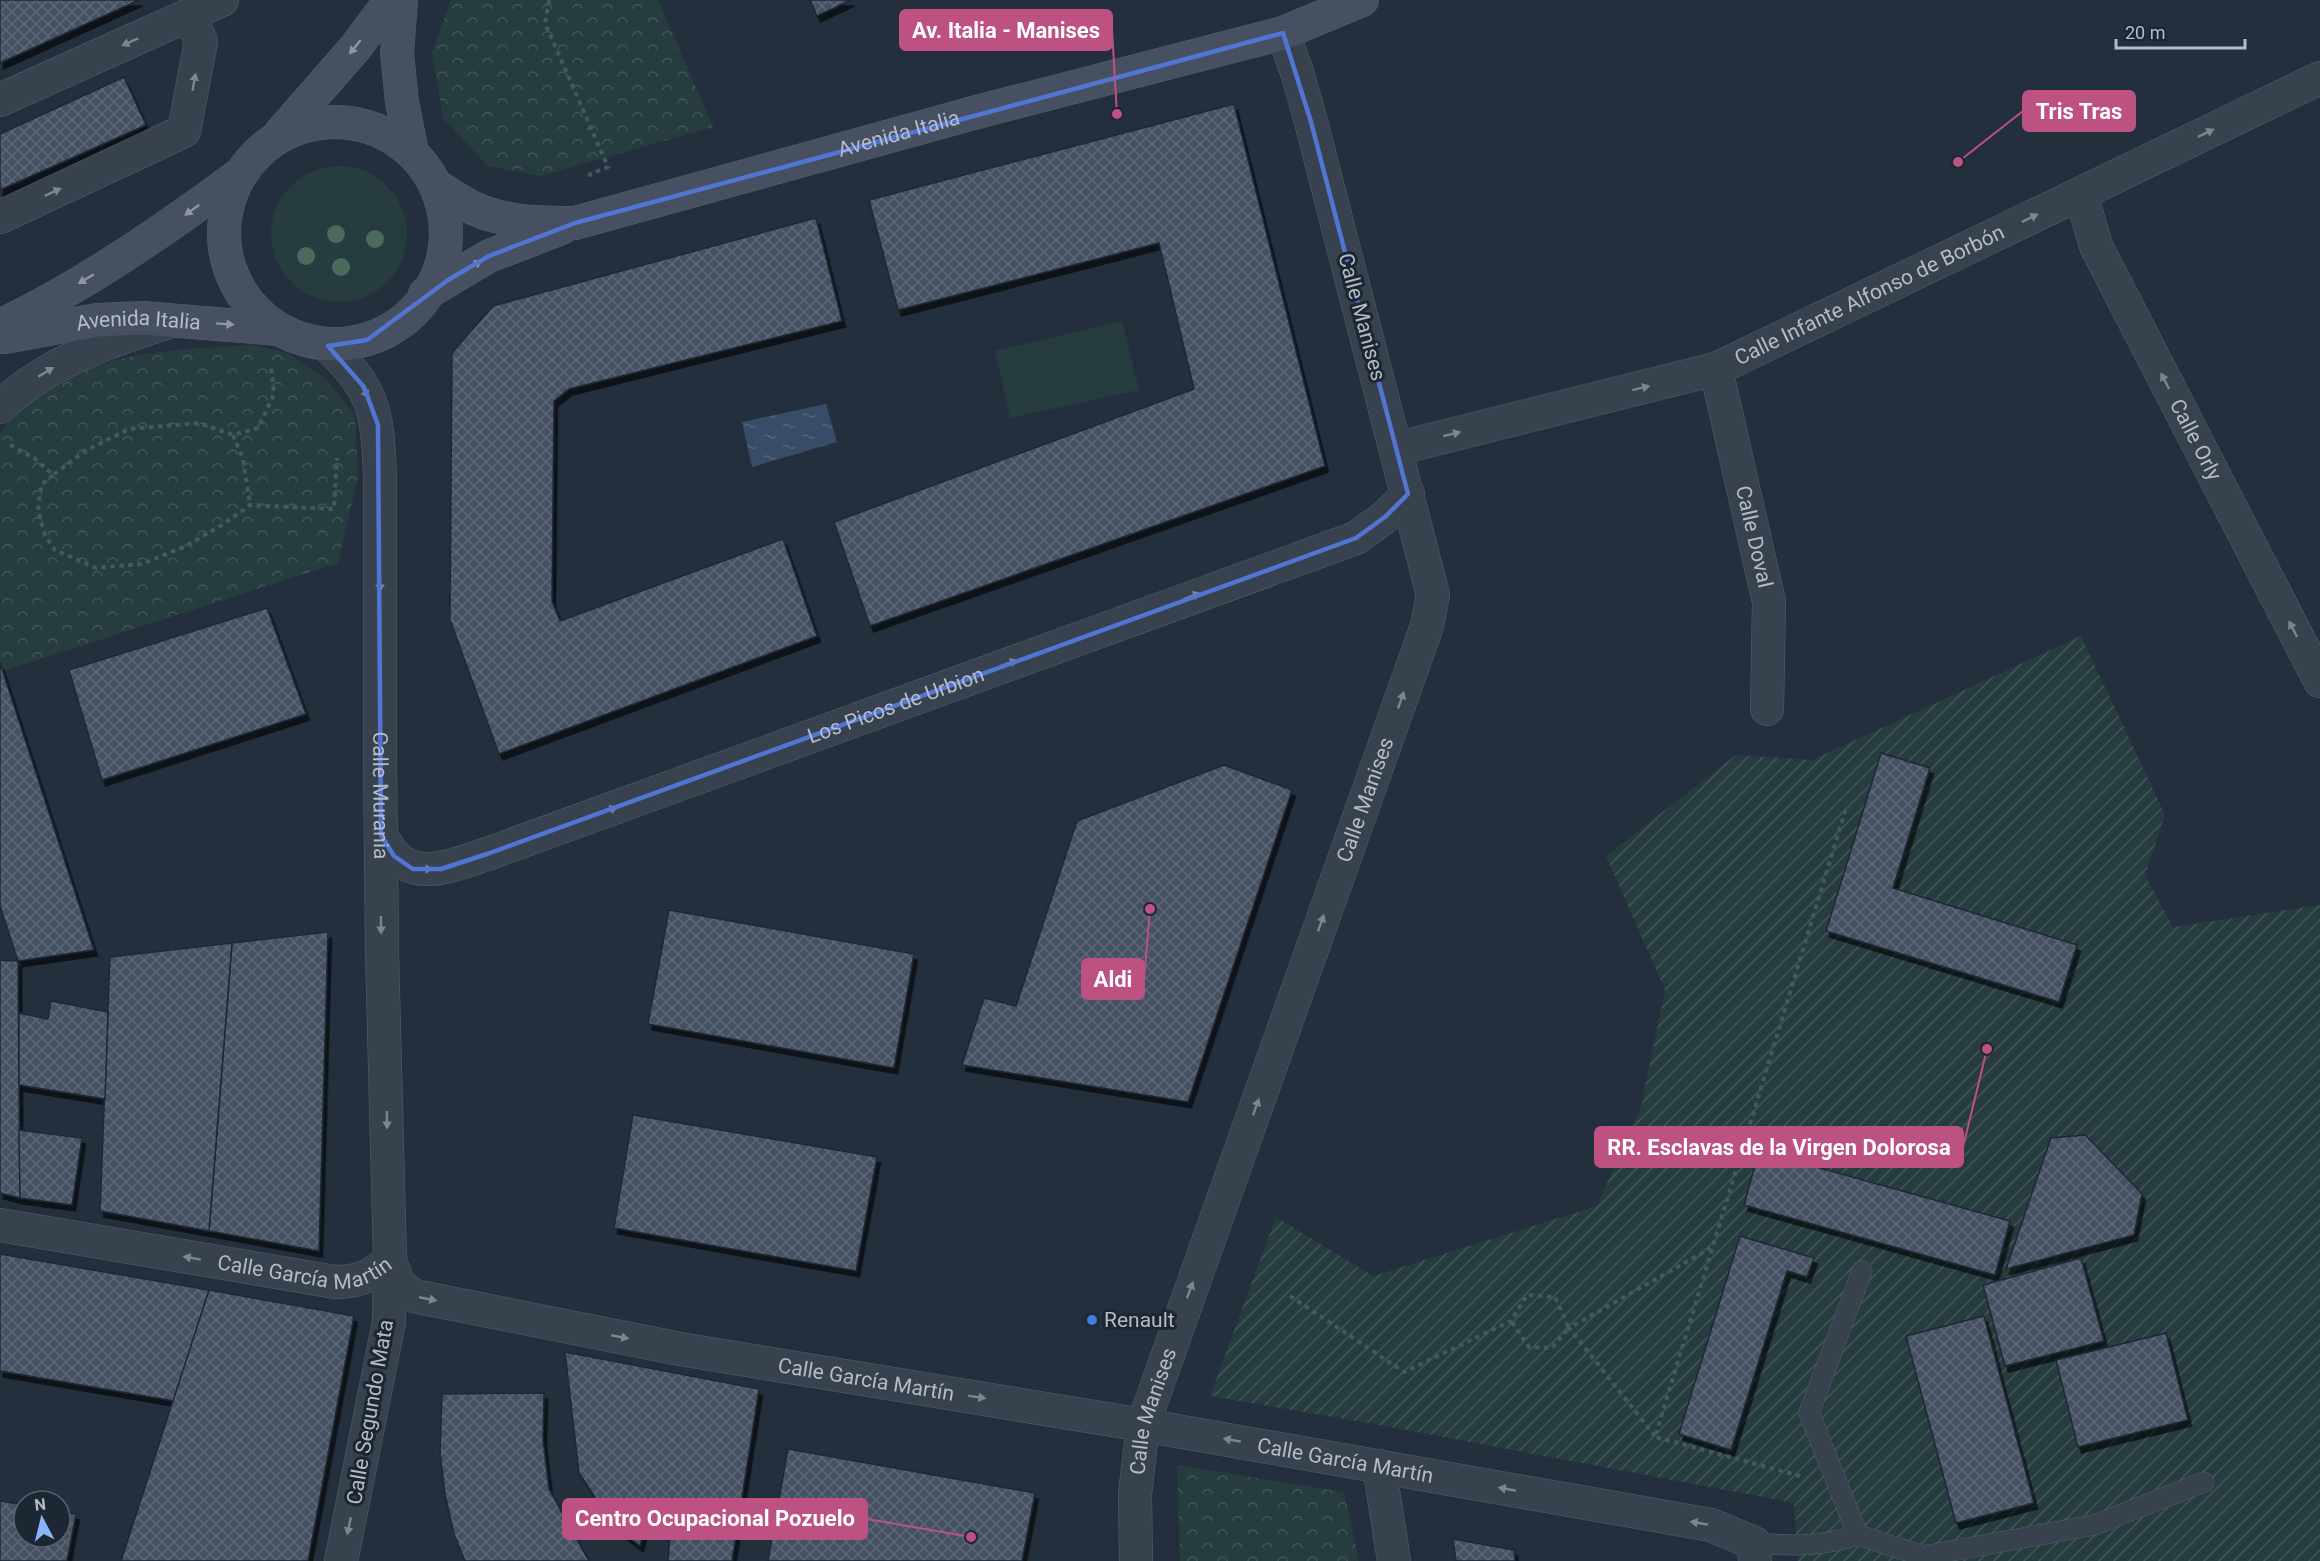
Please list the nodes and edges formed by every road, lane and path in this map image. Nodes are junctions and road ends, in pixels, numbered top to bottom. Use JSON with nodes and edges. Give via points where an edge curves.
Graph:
{"nodes":[{"id":1,"x":222,"y":0,"type":"edge"},
{"id":2,"x":390,"y":0,"type":"edge"},
{"id":3,"x":401,"y":0,"type":"edge"},
{"id":4,"x":549,"y":0,"type":"edge"},
{"id":5,"x":1362,"y":0,"type":"edge"},
{"id":6,"x":189,"y":15,"type":"junction"},
{"id":7,"x":1283,"y":33,"type":"junction"},
{"id":8,"x":2320,"y":78,"type":"edge"},
{"id":9,"x":0,"y":100,"type":"edge"},
{"id":10,"x":278,"y":136,"type":"junction"},
{"id":11,"x":412,"y":153,"type":"junction"},
{"id":12,"x":240,"y":175,"type":"junction"},
{"id":13,"x":589,"y":184,"type":"dead end"},
{"id":14,"x":436,"y":186,"type":"junction"},
{"id":15,"x":2081,"y":194,"type":"junction"},
{"id":16,"x":0,"y":217,"type":"edge"},
{"id":17,"x":575,"y":223,"type":"junction"},
{"id":18,"x":424,"y":295,"type":"junction"},
{"id":19,"x":177,"y":319,"type":"junction"},
{"id":20,"x":0,"y":326,"type":"edge"},
{"id":21,"x":278,"y":329,"type":"junction"},
{"id":22,"x":0,"y":338,"type":"edge"},
{"id":23,"x":328,"y":346,"type":"junction"},
{"id":24,"x":271,"y":364,"type":"dead end"},
{"id":25,"x":1716,"y":369,"type":"junction"},
{"id":26,"x":0,"y":407,"type":"edge"},
{"id":27,"x":233,"y":435,"type":"junction"},
{"id":28,"x":8,"y":444,"type":"dead end"},
{"id":29,"x":338,"y":453,"type":"dead end"},
{"id":30,"x":1397,"y":453,"type":"junction"},
{"id":31,"x":53,"y":475,"type":"junction"},
{"id":32,"x":1408,"y":494,"type":"junction"},
{"id":33,"x":250,"y":505,"type":"junction"},
{"id":34,"x":2320,"y":681,"type":"edge"},
{"id":35,"x":1767,"y":709,"type":"dead end"},
{"id":36,"x":1846,"y":808,"type":"dead end"},
{"id":37,"x":381,"y":835,"type":"junction"},
{"id":38,"x":0,"y":1225,"type":"edge"},
{"id":39,"x":1712,"y":1248,"type":"junction"},
{"id":40,"x":390,"y":1261,"type":"junction"},
{"id":41,"x":1862,"y":1270,"type":"dead end"},
{"id":42,"x":1290,"y":1296,"type":"dead end"},
{"id":43,"x":1511,"y":1321,"type":"junction"},
{"id":44,"x":1569,"y":1328,"type":"junction"},
{"id":45,"x":1143,"y":1425,"type":"junction"},
{"id":46,"x":1655,"y":1437,"type":"junction"},
{"id":47,"x":1379,"y":1466,"type":"junction"},
{"id":48,"x":1801,"y":1477,"type":"dead end"},
{"id":49,"x":2204,"y":1482,"type":"dead end"},
{"id":50,"x":1858,"y":1535,"type":"junction"},
{"id":51,"x":1755,"y":1552,"type":"edge"},
{"id":52,"x":341,"y":1561,"type":"edge"},
{"id":53,"x":1136,"y":1561,"type":"edge"},
{"id":54,"x":1394,"y":1561,"type":"edge"}],
"edges":[{"from":1,"to":6,"type":"street"},
{"from":2,"to":10,"type":"main road","one_way":true,"via":[[355,48]]},
{"from":3,"to":11,"type":"main road","via":[[397,53]]},
{"from":4,"to":13,"type":"path","via":[[545,23],[608,167],[590,174]]},
{"from":5,"to":7,"type":"main road","name":"Avenida Italia"},
{"from":6,"to":9,"type":"street","one_way":true},
{"from":16,"to":6,"type":"street","one_way":true,"via":[[184,131],[201,41]]},
{"from":7,"to":17,"type":"main road","name":"Avenida Italia","via":[[977,112]]},
{"from":7,"to":30,"type":"street","name":"Calle Manises","via":[[1299,75]]},
{"from":15,"to":8,"type":"street","name":"Calle Infante Alfonso de Borbón","one_way":true},
{"from":10,"to":11,"type":"main road","via":[[312,124],[348,122],[383,132]]},
{"from":10,"to":12,"type":"main road","via":[[256,154]]},
{"from":11,"to":14,"type":"main road"},
{"from":12,"to":20,"type":"main road","one_way":true,"via":[[134,249]]},
{"from":12,"to":21,"type":"main road","via":[[227,204],[224,236],[229,267],[243,295]]},
{"from":14,"to":17,"type":"main road","name":"Avenida Italia","via":[[474,208],[505,218],[532,223]]},
{"from":14,"to":18,"type":"main road","via":[[446,246],[441,266]]},
{"from":25,"to":15,"type":"street","name":"Calle Infante Alfonso de Borbón","one_way":true},
{"from":34,"to":15,"type":"street","name":"Calle Orly","one_way":true,"via":[[2096,246]]},
{"from":18,"to":17,"type":"main road","one_way":true,"via":[[489,256]]},
{"from":18,"to":23,"type":"main road","via":[[409,313],[367,340]]},
{"from":19,"to":21,"type":"main road","name":"Avenida Italia","one_way":true},
{"from":19,"to":22,"type":"main road","name":"Avenida Italia","via":[[97,320]]},
{"from":26,"to":19,"type":"street","one_way":true,"via":[[16,392],[76,356]]},
{"from":21,"to":23,"type":"main road","via":[[292,337]]},
{"from":23,"to":37,"type":"street","name":"Calle Murania","one_way":true,"via":[[364,387],[378,425]]},
{"from":24,"to":27,"type":"path","via":[[274,394],[258,428]]},
{"from":30,"to":25,"type":"street","name":"Calle Infante Alfonso de Borbón","one_way":true,"via":[[1407,446]]},
{"from":25,"to":35,"type":"street","name":"Calle Doval","via":[[1768,602]]},
{"from":27,"to":31,"type":"path","via":[[199,423],[129,429],[85,451]]},
{"from":27,"to":33,"type":"path","via":[[243,459]]},
{"from":28,"to":31,"type":"path","via":[[34,458]]},
{"from":29,"to":33,"type":"path","via":[[334,509]]},
{"from":30,"to":32,"type":"street","name":"Calle Manises"},
{"from":31,"to":33,"type":"path","via":[[42,485],[38,511],[45,536],[55,550],[96,568],[142,564],[186,546]]},
{"from":37,"to":32,"type":"street","name":"Los Picos de Urbion","one_way":true,"via":[[394,856],[413,869],[441,869],[1356,538]]},
{"from":45,"to":32,"type":"street","name":"Calle Manises","one_way":true,"via":[[1427,626],[1433,595]]},
{"from":36,"to":39,"type":"path"},
{"from":37,"to":40,"type":"street","name":"Calle Murania","one_way":true},
{"from":40,"to":38,"type":"street","name":"Calle García Martín","one_way":true,"via":[[370,1276],[353,1282],[334,1282]]},
{"from":39,"to":44,"type":"path"},
{"from":39,"to":46,"type":"path"},
{"from":40,"to":45,"type":"street","name":"Calle García Martín","one_way":true,"via":[[399,1285],[414,1296],[680,1348]]},
{"from":40,"to":52,"type":"street","name":"Calle Segundo Mata","one_way":true,"via":[[389,1322]]},
{"from":41,"to":50,"type":"lane","via":[[1809,1413]]},
{"from":42,"to":43,"type":"path","via":[[1404,1372]]},
{"from":43,"to":44,"type":"path","via":[[1528,1347],[1552,1348]]},
{"from":43,"to":44,"type":"path","via":[[1527,1295],[1556,1297]]},
{"from":44,"to":46,"type":"path"},
{"from":47,"to":45,"type":"street","name":"Calle García Martín","one_way":true},
{"from":45,"to":53,"type":"street","name":"Calle Manises","via":[[1135,1494]]},
{"from":46,"to":48,"type":"path"},
{"from":51,"to":47,"type":"street","name":"Calle García Martín","one_way":true,"via":[[1711,1525]]},
{"from":47,"to":54,"type":"street"},
{"from":49,"to":50,"type":"lane","via":[[2094,1525],[1923,1556]]},
{"from":50,"to":51,"type":"lane","via":[[1828,1544]]}]}
